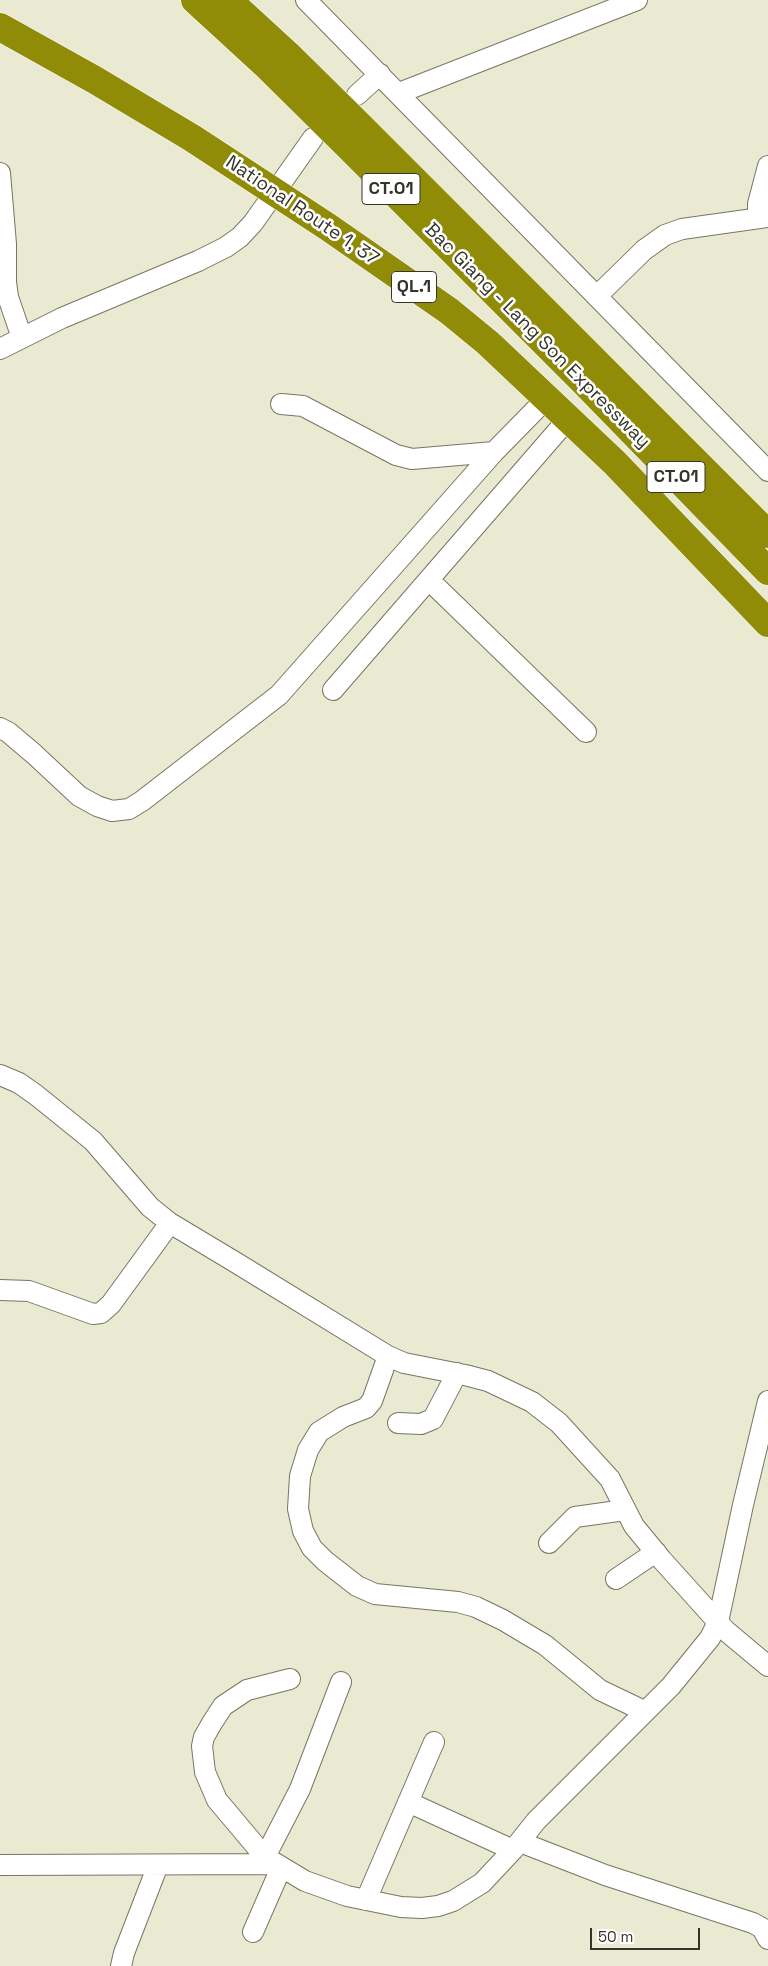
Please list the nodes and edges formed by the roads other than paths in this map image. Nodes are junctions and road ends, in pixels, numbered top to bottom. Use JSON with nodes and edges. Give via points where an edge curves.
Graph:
{"nodes":[{"id":1,"x":195,"y":0,"type":"edge"},
{"id":2,"x":228,"y":0,"type":"edge"},
{"id":3,"x":306,"y":0,"type":"edge"},
{"id":4,"x":637,"y":0,"type":"edge"},
{"id":5,"x":0,"y":28,"type":"edge"},
{"id":6,"x":380,"y":74,"type":"junction"},
{"id":7,"x":399,"y":94,"type":"junction"},
{"id":8,"x":357,"y":96,"type":"dead end"},
{"id":9,"x":313,"y":138,"type":"dead end"},
{"id":10,"x":768,"y":166,"type":"edge"},
{"id":11,"x":0,"y":173,"type":"edge"},
{"id":12,"x":274,"y":192,"type":"junction"},
{"id":13,"x":763,"y":218,"type":"edge"},
{"id":14,"x":597,"y":296,"type":"junction"},
{"id":15,"x":22,"y":338,"type":"junction"},
{"id":16,"x":0,"y":349,"type":"edge"},
{"id":17,"x":547,"y":398,"type":"junction"},
{"id":18,"x":281,"y":404,"type":"dead end"},
{"id":19,"x":568,"y":419,"type":"junction"},
{"id":20,"x":494,"y":452,"type":"junction"},
{"id":21,"x":768,"y":471,"type":"edge"},
{"id":22,"x":768,"y":534,"type":"edge"},
{"id":23,"x":768,"y":571,"type":"edge"},
{"id":24,"x":429,"y":580,"type":"junction"},
{"id":25,"x":768,"y":623,"type":"edge"},
{"id":26,"x":333,"y":690,"type":"dead end"},
{"id":27,"x":0,"y":728,"type":"edge"},
{"id":28,"x":586,"y":732,"type":"dead end"},
{"id":29,"x":0,"y":1075,"type":"edge"},
{"id":30,"x":170,"y":1223,"type":"junction"},
{"id":31,"x":0,"y":1290,"type":"edge"},
{"id":32,"x":388,"y":1356,"type":"junction"},
{"id":33,"x":457,"y":1373,"type":"junction"},
{"id":34,"x":767,"y":1412,"type":"edge"},
{"id":35,"x":398,"y":1423,"type":"dead end"},
{"id":36,"x":625,"y":1510,"type":"junction"},
{"id":37,"x":550,"y":1543,"type":"dead end"},
{"id":38,"x":656,"y":1552,"type":"junction"},
{"id":39,"x":616,"y":1579,"type":"dead end"},
{"id":40,"x":718,"y":1622,"type":"junction"},
{"id":41,"x":768,"y":1666,"type":"edge"},
{"id":42,"x":290,"y":1679,"type":"dead end"},
{"id":43,"x":341,"y":1682,"type":"dead end"},
{"id":44,"x":644,"y":1711,"type":"junction"},
{"id":45,"x":434,"y":1742,"type":"dead end"},
{"id":46,"x":408,"y":1802,"type":"junction"},
{"id":47,"x":517,"y":1846,"type":"junction"},
{"id":48,"x":273,"y":1863,"type":"junction"},
{"id":49,"x":0,"y":1865,"type":"edge"},
{"id":50,"x":158,"y":1865,"type":"junction"},
{"id":51,"x":366,"y":1900,"type":"junction"},
{"id":52,"x":253,"y":1932,"type":"dead end"},
{"id":53,"x":768,"y":1939,"type":"edge"},
{"id":54,"x":121,"y":1966,"type":"edge"}],
"edges":[{"from":1,"to":23,"type":"highway","name":"Bac Giang - Lang Son Expressway","number":"CT.01","via":[[339,137]]},
{"from":2,"to":22,"type":"highway","name":"Bac Giang - Lang Son Expressway","number":"CT.01","via":[[334,100]]},
{"from":3,"to":6,"type":"street"},
{"from":4,"to":7,"type":"street"},
{"from":5,"to":12,"type":"highway","name":"National Route 1, 37","number":"QL.1","via":[[176,128]]},
{"from":6,"to":7,"type":"street"},
{"from":6,"to":8,"type":"street"},
{"from":7,"to":14,"type":"street"},
{"from":9,"to":12,"type":"street"},
{"from":10,"to":13,"type":"street","via":[[758,204]]},
{"from":11,"to":15,"type":"street","via":[[8,297]]},
{"from":12,"to":15,"type":"street","via":[[253,223],[226,246]]},
{"from":12,"to":17,"type":"highway","name":"National Route 1, 37","number":"QL.1","via":[[449,311]]},
{"from":13,"to":14,"type":"street","via":[[682,229],[665,235],[644,250]]},
{"from":14,"to":21,"type":"street"},
{"from":15,"to":16,"type":"street"},
{"from":17,"to":19,"type":"highway","name":"National Route 1, 37","number":"QL.1"},
{"from":17,"to":20,"type":"street"},
{"from":18,"to":20,"type":"street","via":[[303,406],[396,455],[412,459]]},
{"from":19,"to":24,"type":"street"},
{"from":19,"to":25,"type":"highway","name":"National Route 1, 37","number":"QL.1"},
{"from":20,"to":27,"type":"street","via":[[279,695],[142,801],[129,808],[112,811],[97,806],[79,796]]},
{"from":24,"to":26,"type":"street"},
{"from":24,"to":28,"type":"street"},
{"from":29,"to":30,"type":"street","via":[[36,1095],[93,1141],[150,1208]]},
{"from":30,"to":31,"type":"street","via":[[111,1304],[100,1313],[93,1314],[29,1291]]},
{"from":30,"to":32,"type":"street"},
{"from":32,"to":33,"type":"street","via":[[404,1363]]},
{"from":32,"to":44,"type":"street","via":[[372,1401],[366,1408],[319,1432],[308,1450],[300,1476],[298,1509],[303,1531],[312,1548],[357,1586],[375,1594],[458,1602],[503,1620],[545,1645],[600,1690]]},
{"from":33,"to":35,"type":"street","via":[[433,1419],[421,1424]]},
{"from":33,"to":36,"type":"street","via":[[509,1390],[532,1402],[559,1423],[610,1478]]},
{"from":34,"to":40,"type":"street"},
{"from":36,"to":37,"type":"street","via":[[575,1517]]},
{"from":36,"to":38,"type":"street"},
{"from":38,"to":39,"type":"street"},
{"from":38,"to":40,"type":"street"},
{"from":40,"to":41,"type":"street"},
{"from":40,"to":44,"type":"street","via":[[710,1638],[676,1679]]},
{"from":42,"to":48,"type":"street","via":[[247,1690],[223,1706],[202,1746],[205,1772],[217,1800]]},
{"from":43,"to":48,"type":"street"},
{"from":44,"to":47,"type":"street","via":[[536,1821]]},
{"from":45,"to":46,"type":"street"},
{"from":46,"to":47,"type":"street"},
{"from":46,"to":51,"type":"street"},
{"from":47,"to":51,"type":"street","via":[[482,1883],[453,1901],[422,1908]]},
{"from":47,"to":53,"type":"street","via":[[753,1923],[762,1928]]},
{"from":48,"to":50,"type":"street"},
{"from":48,"to":51,"type":"street","via":[[305,1882]]},
{"from":48,"to":52,"type":"street"},
{"from":49,"to":50,"type":"street"},
{"from":50,"to":54,"type":"street"}]}
